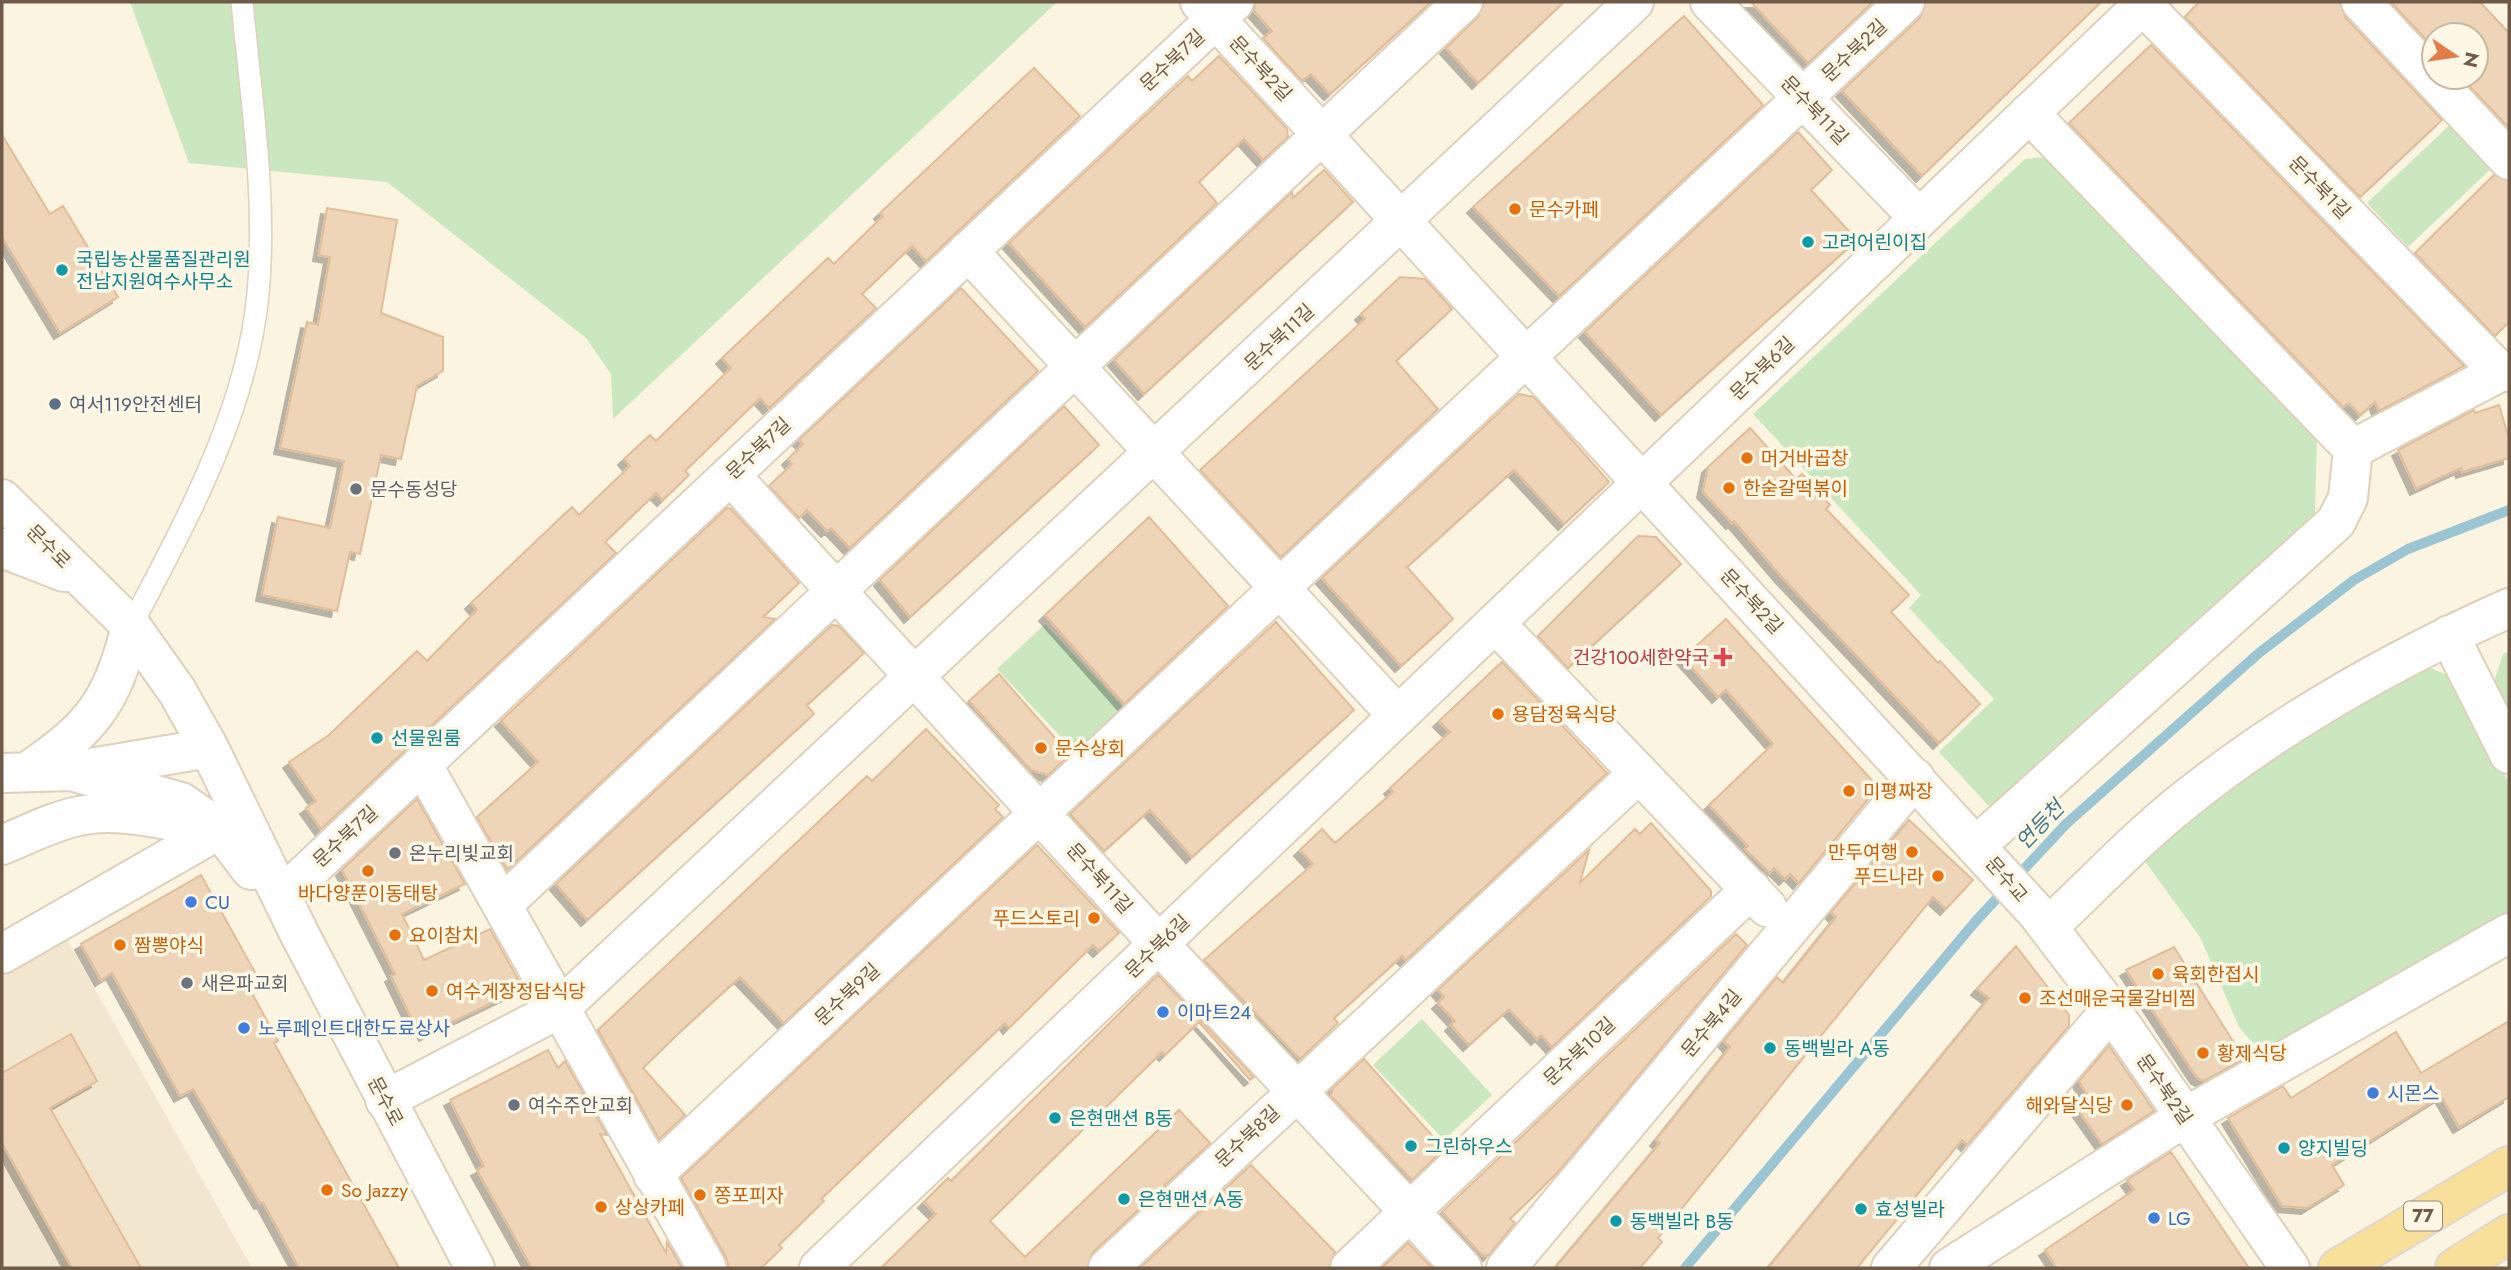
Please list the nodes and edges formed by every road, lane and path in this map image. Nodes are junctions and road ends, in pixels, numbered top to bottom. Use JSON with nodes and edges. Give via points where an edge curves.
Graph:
{"nodes":[{"id":1,"x":242,"y":2,"type":"edge"},
{"id":2,"x":1463,"y":2,"type":"edge"},
{"id":3,"x":1634,"y":2,"type":"edge"},
{"id":4,"x":1710,"y":2,"type":"edge"},
{"id":5,"x":1905,"y":2,"type":"edge"},
{"id":6,"x":2361,"y":2,"type":"edge"},
{"id":7,"x":2143,"y":3,"type":"edge"},
{"id":8,"x":1216,"y":7,"type":"edge"},
{"id":9,"x":1803,"y":98,"type":"junction"},
{"id":10,"x":2029,"y":113,"type":"junction"},
{"id":11,"x":1322,"y":134,"type":"junction"},
{"id":12,"x":2509,"y":160,"type":"edge"},
{"id":13,"x":1919,"y":218,"type":"junction"},
{"id":14,"x":1403,"y":221,"type":"junction"},
{"id":15,"x":968,"y":251,"type":"junction"},
{"id":16,"x":1527,"y":356,"type":"junction"},
{"id":17,"x":1075,"y":367,"type":"junction"},
{"id":18,"x":2505,"y":372,"type":"edge"},
{"id":19,"x":2353,"y":449,"type":"junction"},
{"id":20,"x":1154,"y":453,"type":"junction"},
{"id":21,"x":730,"y":475,"type":"junction"},
{"id":22,"x":1643,"y":482,"type":"junction"},
{"id":23,"x":2,"y":499,"type":"edge"},
{"id":24,"x":2,"y":548,"type":"edge"},
{"id":25,"x":89,"y":586,"type":"junction"},
{"id":26,"x":1280,"y":589,"type":"junction"},
{"id":27,"x":836,"y":591,"type":"junction"},
{"id":28,"x":2509,"y":608,"type":"edge"},
{"id":29,"x":1495,"y":623,"type":"junction"},
{"id":30,"x":131,"y":626,"type":"junction"},
{"id":31,"x":2449,"y":635,"type":"junction"},
{"id":32,"x":915,"y":676,"type":"junction"},
{"id":33,"x":1398,"y":716,"type":"junction"},
{"id":34,"x":209,"y":748,"type":"junction"},
{"id":35,"x":2509,"y":754,"type":"edge"},
{"id":36,"x":422,"y":764,"type":"junction"},
{"id":37,"x":71,"y":771,"type":"junction"},
{"id":38,"x":14,"y":773,"type":"edge"},
{"id":39,"x":1639,"y":773,"type":"junction"},
{"id":40,"x":1915,"y":778,"type":"junction"},
{"id":41,"x":1040,"y":813,"type":"junction"},
{"id":42,"x":220,"y":829,"type":"junction"},
{"id":43,"x":2,"y":845,"type":"edge"},
{"id":44,"x":1977,"y":845,"type":"junction"},
{"id":45,"x":1751,"y":889,"type":"junction"},
{"id":46,"x":283,"y":895,"type":"junction"},
{"id":47,"x":502,"y":905,"type":"junction"},
{"id":48,"x":2043,"y":920,"type":"junction"},
{"id":49,"x":1788,"y":930,"type":"junction"},
{"id":50,"x":299,"y":933,"type":"junction"},
{"id":51,"x":2509,"y":933,"type":"edge"},
{"id":52,"x":1159,"y":944,"type":"junction"},
{"id":53,"x":2,"y":954,"type":"edge"},
{"id":54,"x":559,"y":1009,"type":"junction"},
{"id":55,"x":2111,"y":1010,"type":"junction"},
{"id":56,"x":1295,"y":1091,"type":"junction"},
{"id":57,"x":385,"y":1100,"type":"junction"},
{"id":58,"x":2185,"y":1117,"type":"junction"},
{"id":59,"x":2509,"y":1166,"type":"edge"},
{"id":60,"x":653,"y":1175,"type":"junction"},
{"id":61,"x":2473,"y":1186,"type":"junction"},
{"id":62,"x":1408,"y":1213,"type":"junction"},
{"id":63,"x":2507,"y":1235,"type":"edge"},
{"id":64,"x":475,"y":1268,"type":"edge"},
{"id":65,"x":708,"y":1268,"type":"edge"},
{"id":66,"x":819,"y":1268,"type":"edge"},
{"id":67,"x":1108,"y":1268,"type":"edge"},
{"id":68,"x":1350,"y":1268,"type":"edge"},
{"id":69,"x":1462,"y":1268,"type":"edge"},
{"id":70,"x":1506,"y":1268,"type":"edge"},
{"id":71,"x":1891,"y":1268,"type":"edge"},
{"id":72,"x":1949,"y":1268,"type":"edge"},
{"id":73,"x":2290,"y":1268,"type":"edge"},
{"id":74,"x":2339,"y":1268,"type":"edge"},
{"id":75,"x":2455,"y":1268,"type":"edge"}],
"edges":[{"from":1,"to":30,"type":"lane","via":[[261,236],[258,297],[245,361],[216,449]]},
{"from":2,"to":11,"type":"street"},
{"from":3,"to":14,"type":"street"},
{"from":4,"to":9,"type":"street","name":"문수북11길"},
{"from":5,"to":9,"type":"street","name":"문수북2길"},
{"from":6,"to":12,"type":"street"},
{"from":7,"to":10,"type":"street","name":"문수북6길"},
{"from":7,"to":18,"type":"street","name":"문수북1길"},
{"from":8,"to":11,"type":"street","name":"문수북2길"},
{"from":8,"to":15,"type":"street","name":"문수북7길"},
{"from":9,"to":13,"type":"street","name":"문수북11길"},
{"from":9,"to":16,"type":"street","name":"문수북2길"},
{"from":10,"to":13,"type":"street","name":"문수북6길"},
{"from":10,"to":19,"type":"street"},
{"from":11,"to":14,"type":"street","name":"문수북2길"},
{"from":11,"to":17,"type":"street"},
{"from":13,"to":22,"type":"street","name":"문수북6길"},
{"from":14,"to":16,"type":"street","name":"문수북2길"},
{"from":14,"to":20,"type":"street","name":"문수북11길"},
{"from":15,"to":17,"type":"street"},
{"from":15,"to":21,"type":"street","name":"문수북7길"},
{"from":16,"to":22,"type":"street","name":"문수북2길"},
{"from":16,"to":26,"type":"street"},
{"from":17,"to":20,"type":"street"},
{"from":17,"to":27,"type":"street"},
{"from":18,"to":19,"type":"street","name":"문수북1길"},
{"from":19,"to":44,"type":"street","via":[[2348,498],[2336,522]]},
{"from":20,"to":26,"type":"street"},
{"from":20,"to":32,"type":"street","name":"문수북11길"},
{"from":21,"to":27,"type":"street","name":"문수북11길"},
{"from":21,"to":36,"type":"street","name":"문수북7길"},
{"from":22,"to":29,"type":"street","name":"문수북6길"},
{"from":22,"to":40,"type":"street","name":"문수북2길"},
{"from":23,"to":25,"type":"street","name":"문수로"},
{"from":24,"to":25,"type":"street"},
{"from":25,"to":30,"type":"street","name":"문수로"},
{"from":26,"to":33,"type":"street"},
{"from":26,"to":41,"type":"street"},
{"from":27,"to":32,"type":"street","name":"문수북11길"},
{"from":27,"to":47,"type":"street"},
{"from":28,"to":31,"type":"street"},
{"from":29,"to":33,"type":"street","name":"문수북6길"},
{"from":29,"to":39,"type":"street"},
{"from":30,"to":34,"type":"street","name":"문수로","via":[[177,691]]},
{"from":30,"to":38,"type":"street","via":[[121,666],[95,716],[67,745]]},
{"from":31,"to":35,"type":"street"},
{"from":31,"to":48,"type":"street","via":[[2314,708],[2220,773]]},
{"from":32,"to":41,"type":"street","name":"문수북11길"},
{"from":32,"to":54,"type":"street"},
{"from":33,"to":52,"type":"street","name":"문수북6길"},
{"from":34,"to":37,"type":"street"},
{"from":34,"to":46,"type":"street","name":"문수로"},
{"from":36,"to":46,"type":"street","name":"문수북7길"},
{"from":36,"to":47,"type":"street"},
{"from":37,"to":38,"type":"street"},
{"from":37,"to":42,"type":"street","via":[[181,802]]},
{"from":39,"to":45,"type":"street"},
{"from":39,"to":56,"type":"street"},
{"from":40,"to":44,"type":"street","name":"문수북2길"},
{"from":40,"to":49,"type":"street","name":"문수북4길"},
{"from":41,"to":52,"type":"street","name":"문수북11길"},
{"from":41,"to":60,"type":"street","name":"문수북9길"},
{"from":42,"to":43,"type":"street","via":[[109,812],[79,816]]},
{"from":42,"to":50,"type":"street"},
{"from":42,"to":53,"type":"street"},
{"from":44,"to":48,"type":"street","name":"문수교"},
{"from":45,"to":49,"type":"street"},
{"from":45,"to":62,"type":"street","name":"문수북10길"},
{"from":46,"to":50,"type":"street","name":"문수로"},
{"from":47,"to":54,"type":"street"},
{"from":48,"to":55,"type":"street","name":"문수북2길"},
{"from":49,"to":70,"type":"street","name":"문수북4길"},
{"from":50,"to":57,"type":"street","name":"문수로"},
{"from":51,"to":58,"type":"street"},
{"from":52,"to":56,"type":"street"},
{"from":52,"to":66,"type":"street","name":"문수북6길"},
{"from":54,"to":57,"type":"street"},
{"from":54,"to":60,"type":"street"},
{"from":55,"to":58,"type":"street","name":"문수북2길"},
{"from":55,"to":71,"type":"street"},
{"from":56,"to":62,"type":"street"},
{"from":56,"to":67,"type":"street","name":"문수북8길"},
{"from":57,"to":64,"type":"street","name":"문수로"},
{"from":58,"to":72,"type":"street"},
{"from":58,"to":73,"type":"street","name":"문수북2길"},
{"from":59,"to":61,"type":"main road","number":"77"},
{"from":60,"to":65,"type":"street"},
{"from":61,"to":63,"type":"main road"},
{"from":61,"to":74,"type":"main road","number":"77"},
{"from":62,"to":68,"type":"street"},
{"from":62,"to":69,"type":"street"},
{"from":63,"to":75,"type":"main road"}]}
